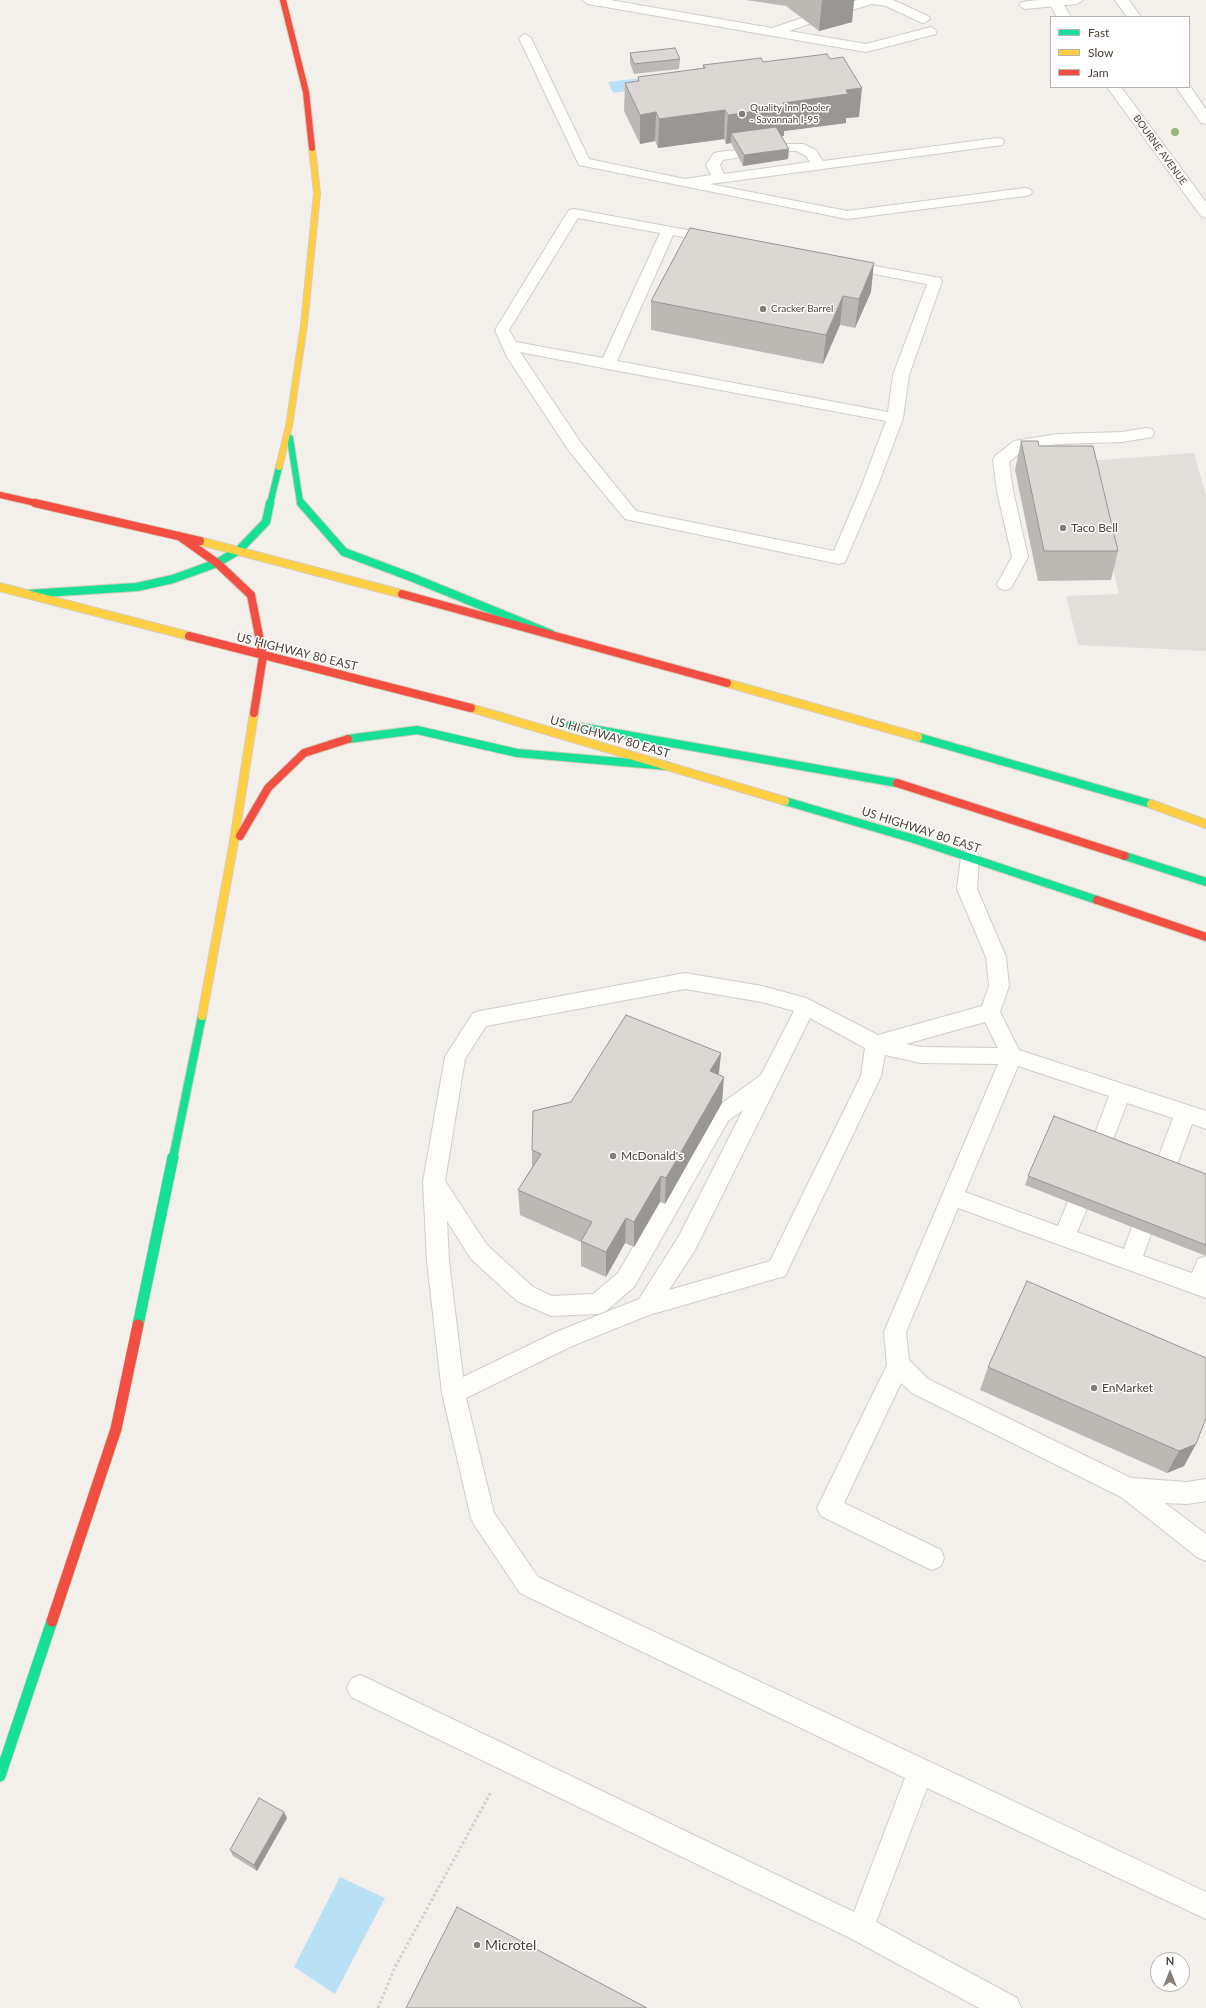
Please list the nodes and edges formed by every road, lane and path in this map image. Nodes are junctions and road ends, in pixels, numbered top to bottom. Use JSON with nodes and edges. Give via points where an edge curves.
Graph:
{"nodes":[{"id":1,"x":283,"y":0,"type":"edge"},
{"id":2,"x":588,"y":0,"type":"edge"},
{"id":3,"x":871,"y":0,"type":"edge"},
{"id":4,"x":1077,"y":0,"type":"edge"},
{"id":5,"x":1122,"y":0,"type":"edge"},
{"id":6,"x":1054,"y":1,"type":"edge"},
{"id":7,"x":1025,"y":5,"type":"dead end"},
{"id":8,"x":835,"y":11,"type":"dead end"},
{"id":9,"x":1063,"y":16,"type":"edge"},
{"id":10,"x":1133,"y":16,"type":"edge"},
{"id":11,"x":924,"y":19,"type":"dead end"},
{"id":12,"x":805,"y":21,"type":"dead end"},
{"id":13,"x":931,"y":31,"type":"dead end"},
{"id":14,"x":774,"y":32,"type":"junction"},
{"id":15,"x":525,"y":38,"type":"dead end"},
{"id":16,"x":1115,"y":88,"type":"edge"},
{"id":17,"x":1184,"y":88,"type":"edge"},
{"id":18,"x":1206,"y":120,"type":"edge"},
{"id":19,"x":997,"y":142,"type":"dead end"},
{"id":20,"x":781,"y":148,"type":"edge"},
{"id":21,"x":736,"y":154,"type":"edge"},
{"id":22,"x":819,"y":165,"type":"junction"},
{"id":23,"x":720,"y":179,"type":"junction"},
{"id":24,"x":685,"y":183,"type":"junction"},
{"id":25,"x":1025,"y":192,"type":"dead end"},
{"id":26,"x":1206,"y":213,"type":"edge"},
{"id":27,"x":668,"y":230,"type":"junction"},
{"id":28,"x":731,"y":242,"type":"edge"},
{"id":29,"x":833,"y":262,"type":"edge"},
{"id":30,"x":510,"y":346,"type":"junction"},
{"id":31,"x":608,"y":364,"type":"junction"},
{"id":32,"x":895,"y":418,"type":"junction"},
{"id":33,"x":289,"y":426,"type":"junction"},
{"id":34,"x":1146,"y":433,"type":"dead end"},
{"id":35,"x":0,"y":495,"type":"edge"},
{"id":36,"x":179,"y":536,"type":"junction"},
{"id":37,"x":240,"y":550,"type":"junction"},
{"id":38,"x":217,"y":563,"type":"junction"},
{"id":39,"x":1004,"y":584,"type":"dead end"},
{"id":40,"x":0,"y":587,"type":"edge"},
{"id":41,"x":28,"y":594,"type":"junction"},
{"id":42,"x":551,"y":634,"type":"junction"},
{"id":43,"x":264,"y":656,"type":"junction"},
{"id":44,"x":466,"y":706,"type":"junction"},
{"id":45,"x":544,"y":720,"type":"dead end"},
{"id":46,"x":560,"y":723,"type":"dead end"},
{"id":47,"x":667,"y":766,"type":"junction"},
{"id":48,"x":1158,"y":806,"type":"junction"},
{"id":49,"x":1206,"y":815,"type":"edge"},
{"id":50,"x":1206,"y":824,"type":"edge"},
{"id":51,"x":233,"y":847,"type":"junction"},
{"id":52,"x":970,"y":857,"type":"junction"},
{"id":53,"x":1206,"y":882,"type":"edge"},
{"id":54,"x":1206,"y":937,"type":"edge"},
{"id":55,"x":806,"y":1006,"type":"junction"},
{"id":56,"x":990,"y":1012,"type":"junction"},
{"id":57,"x":876,"y":1044,"type":"junction"},
{"id":58,"x":1012,"y":1056,"type":"junction"},
{"id":59,"x":769,"y":1079,"type":"junction"},
{"id":60,"x":1121,"y":1092,"type":"junction"},
{"id":61,"x":1185,"y":1113,"type":"junction"},
{"id":62,"x":1206,"y":1120,"type":"edge"},
{"id":63,"x":1102,"y":1144,"type":"edge"},
{"id":64,"x":1165,"y":1169,"type":"edge"},
{"id":65,"x":434,"y":1182,"type":"junction"},
{"id":66,"x":952,"y":1197,"type":"junction"},
{"id":67,"x":1077,"y":1206,"type":"edge"},
{"id":68,"x":1141,"y":1231,"type":"edge"},
{"id":69,"x":1064,"y":1238,"type":"junction"},
{"id":70,"x":1130,"y":1261,"type":"junction"},
{"id":71,"x":1203,"y":1280,"type":"edge"},
{"id":72,"x":648,"y":1306,"type":"junction"},
{"id":73,"x":898,"y":1365,"type":"junction"},
{"id":74,"x":453,"y":1393,"type":"junction"},
{"id":75,"x":1129,"y":1489,"type":"junction"},
{"id":76,"x":1206,"y":1490,"type":"edge"},
{"id":77,"x":1206,"y":1549,"type":"edge"},
{"id":78,"x":932,"y":1558,"type":"dead end"},
{"id":79,"x":360,"y":1688,"type":"dead end"},
{"id":80,"x":508,"y":1760,"type":"junction"},
{"id":81,"x":920,"y":1772,"type":"junction"},
{"id":82,"x":0,"y":1776,"type":"edge"},
{"id":83,"x":1206,"y":1906,"type":"edge"},
{"id":84,"x":860,"y":1930,"type":"junction"},
{"id":85,"x":378,"y":2008,"type":"edge"},
{"id":86,"x":1008,"y":2008,"type":"edge"}],
"edges":[{"from":1,"to":33,"type":"main road","via":[[306,92],[316,193],[304,325]]},
{"from":2,"to":14,"type":"lane"},
{"from":3,"to":8,"type":"lane"},
{"from":3,"to":11,"type":"lane","via":[[889,3]]},
{"from":4,"to":6,"type":"lane"},
{"from":5,"to":10,"type":"street"},
{"from":6,"to":7,"type":"lane"},
{"from":6,"to":9,"type":"street"},
{"from":12,"to":14,"type":"lane"},
{"from":13,"to":14,"type":"lane","via":[[866,48]]},
{"from":15,"to":24,"type":"lane","via":[[584,162]]},
{"from":16,"to":26,"type":"street","name":"BOURNE AVENUE"},
{"from":17,"to":18,"type":"street"},
{"from":19,"to":22,"type":"lane"},
{"from":20,"to":22,"type":"lane","via":[[798,147],[810,153]]},
{"from":21,"to":23,"type":"lane","via":[[719,156],[713,165]]},
{"from":22,"to":23,"type":"lane"},
{"from":23,"to":24,"type":"lane"},
{"from":24,"to":25,"type":"lane","via":[[847,215]]},
{"from":27,"to":28,"type":"lane"},
{"from":27,"to":30,"type":"lane","via":[[574,213],[502,330]]},
{"from":27,"to":31,"type":"lane"},
{"from":29,"to":32,"type":"lane","via":[[935,281],[900,375]]},
{"from":30,"to":31,"type":"lane"},
{"from":30,"to":32,"type":"lane","via":[[575,447],[631,515],[839,558]]},
{"from":31,"to":32,"type":"lane"},
{"from":33,"to":37,"type":"main road","via":[[266,522]]},
{"from":33,"to":42,"type":"main road","via":[[300,502],[344,552]]},
{"from":34,"to":39,"type":"lane","via":[[1122,438],[1058,439],[1020,445],[1001,460],[1005,491],[1020,557]]},
{"from":35,"to":36,"type":"main road"},
{"from":36,"to":37,"type":"main road"},
{"from":36,"to":38,"type":"main road"},
{"from":37,"to":38,"type":"main road"},
{"from":37,"to":42,"type":"main road"},
{"from":38,"to":41,"type":"main road","via":[[173,579],[137,587]]},
{"from":38,"to":43,"type":"main road","via":[[251,595]]},
{"from":40,"to":41,"type":"main road","name":"US HIGHWAY 80 EAST"},
{"from":41,"to":43,"type":"main road","name":"US HIGHWAY 80 EAST"},
{"from":42,"to":48,"type":"main road"},
{"from":43,"to":44,"type":"main road","name":"US HIGHWAY 80 EAST"},
{"from":43,"to":51,"type":"main road"},
{"from":44,"to":45,"type":"main road"},
{"from":44,"to":47,"type":"main road","name":"US HIGHWAY 80 EAST"},
{"from":46,"to":53,"type":"main road","via":[[887,780]]},
{"from":47,"to":51,"type":"main road","via":[[517,753],[418,730],[354,737],[304,753],[268,788]]},
{"from":47,"to":52,"type":"main road","name":"US HIGHWAY 80 EAST"},
{"from":48,"to":49,"type":"main road"},
{"from":48,"to":50,"type":"main road"},
{"from":51,"to":82,"type":"main road","via":[[196,1049],[116,1429]]},
{"from":52,"to":54,"type":"main road","name":"US HIGHWAY 80 EAST"},
{"from":52,"to":56,"type":"lane","via":[[967,889],[996,957],[999,986]]},
{"from":55,"to":57,"type":"lane"},
{"from":55,"to":59,"type":"lane"},
{"from":55,"to":65,"type":"lane","via":[[762,994],[685,981],[480,1018],[455,1057]]},
{"from":56,"to":57,"type":"lane"},
{"from":56,"to":58,"type":"lane"},
{"from":57,"to":58,"type":"lane","via":[[921,1055]]},
{"from":57,"to":72,"type":"lane","via":[[871,1076],[777,1269]]},
{"from":58,"to":60,"type":"lane"},
{"from":58,"to":66,"type":"lane"},
{"from":59,"to":65,"type":"lane","via":[[721,1115],[626,1280],[598,1304],[551,1306],[525,1294],[479,1252]]},
{"from":59,"to":72,"type":"lane","via":[[687,1243]]},
{"from":60,"to":61,"type":"lane"},
{"from":60,"to":63,"type":"lane"},
{"from":61,"to":62,"type":"lane"},
{"from":61,"to":64,"type":"lane"},
{"from":65,"to":74,"type":"lane","via":[[438,1261]]},
{"from":66,"to":69,"type":"lane"},
{"from":66,"to":73,"type":"lane","via":[[895,1332]]},
{"from":67,"to":69,"type":"lane"},
{"from":68,"to":70,"type":"lane"},
{"from":69,"to":70,"type":"lane"},
{"from":70,"to":71,"type":"lane"},
{"from":72,"to":74,"type":"lane","via":[[564,1339]]},
{"from":73,"to":75,"type":"lane","via":[[920,1386]]},
{"from":73,"to":78,"type":"lane","via":[[829,1508]]},
{"from":74,"to":81,"type":"lane","via":[[483,1518],[529,1585]]},
{"from":75,"to":76,"type":"lane","via":[[1187,1493]]},
{"from":75,"to":77,"type":"lane"},
{"from":79,"to":80,"type":"lane"},
{"from":80,"to":84,"type":"lane"},
{"from":80,"to":85,"type":"path","via":[[395,1968]]},
{"from":81,"to":83,"type":"lane"},
{"from":81,"to":84,"type":"lane"},
{"from":84,"to":86,"type":"lane"}]}
